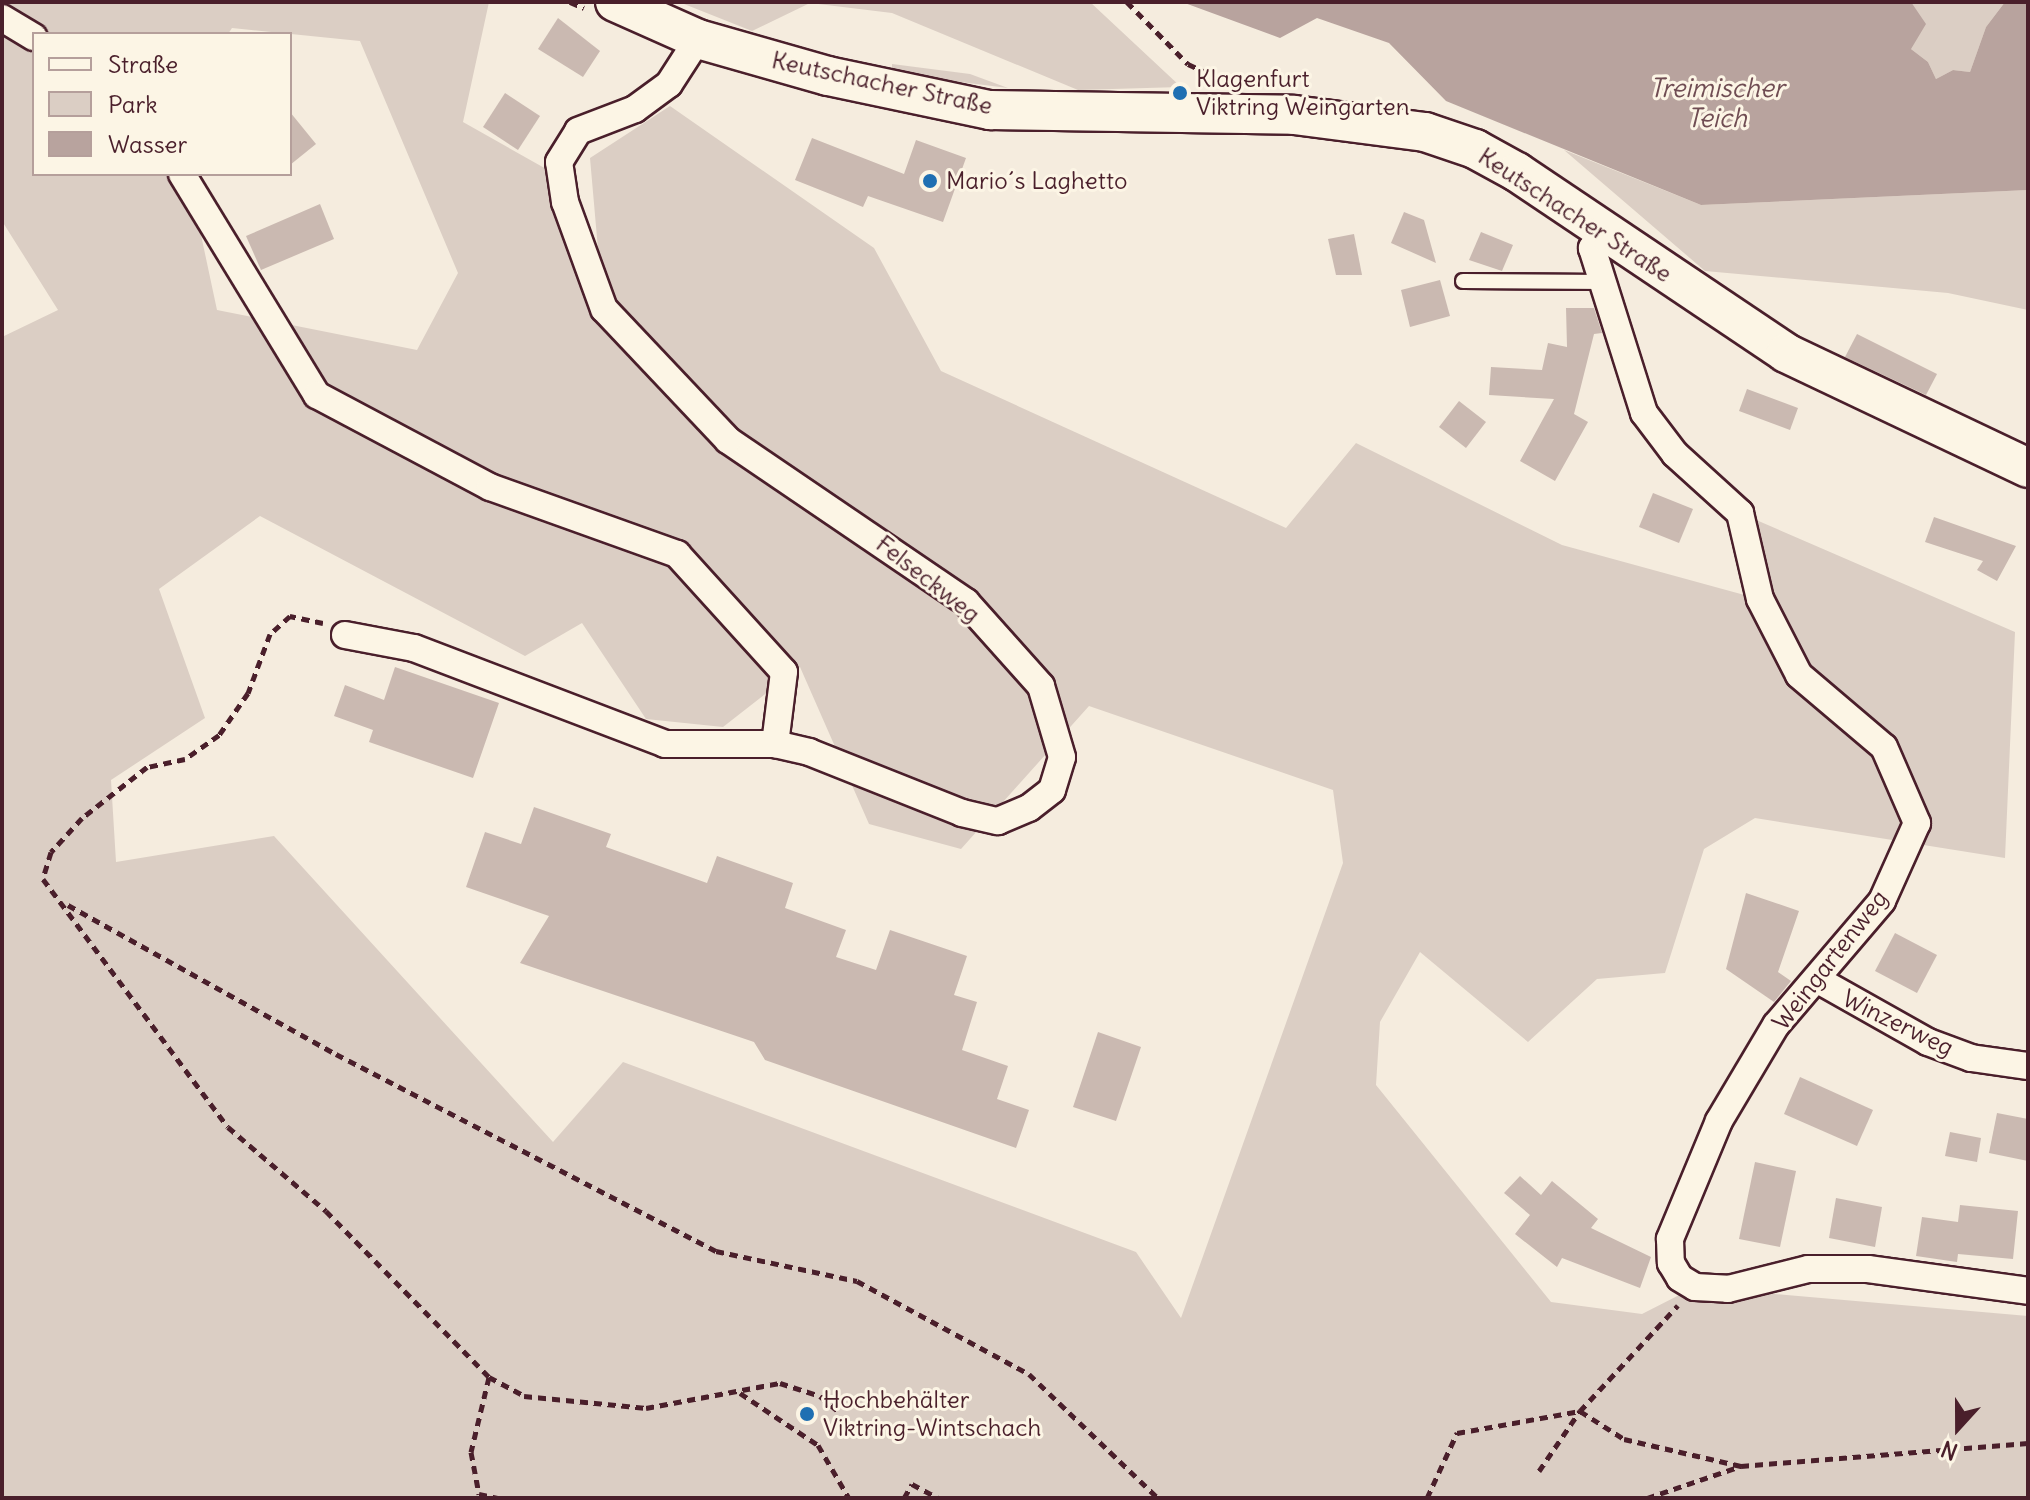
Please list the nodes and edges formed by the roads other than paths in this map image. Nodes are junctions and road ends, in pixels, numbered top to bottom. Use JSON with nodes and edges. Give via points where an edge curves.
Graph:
{"nodes":[{"id":1,"x":615,"y":2,"type":"edge"},
{"id":2,"x":2,"y":18,"type":"edge"},
{"id":3,"x":32,"y":36,"type":"edge"},
{"id":4,"x":698,"y":39,"type":"junction"},
{"id":5,"x":183,"y":176,"type":"edge"},
{"id":6,"x":1606,"y":234,"type":"junction"},
{"id":7,"x":1463,"y":281,"type":"dead end"},
{"id":8,"x":1606,"y":282,"type":"junction"},
{"id":9,"x":2028,"y":468,"type":"edge"},
{"id":10,"x":345,"y":635,"type":"road end"},
{"id":11,"x":775,"y":744,"type":"junction"},
{"id":12,"x":1818,"y":980,"type":"junction"},
{"id":13,"x":2028,"y":1066,"type":"edge"},
{"id":14,"x":2028,"y":1291,"type":"edge"}],
"edges":[{"from":1,"to":4,"type":"main road","name":"Keutschacher Straße"},
{"from":2,"to":3,"type":"street"},
{"from":4,"to":6,"type":"main road","name":"Keutschacher Straße","via":[[828,76],[990,110],[1294,115],[1425,132],[1503,164]]},
{"from":4,"to":11,"type":"street","name":"Felseckweg","via":[[669,84],[635,109],[578,131],[559,162],[565,202],[604,309],[728,440],[966,602],[1041,686],[1062,757],[1052,790],[1029,808],[998,821],[962,813],[809,752]]},
{"from":5,"to":11,"type":"street","via":[[317,395],[490,487],[677,554],[784,672]]},
{"from":6,"to":8,"type":"street","name":"Weingartenweg","via":[[1592,248]]},
{"from":6,"to":9,"type":"main road","name":"Keutschacher Straße","via":[[1786,353]]},
{"from":7,"to":8,"type":"lane"},
{"from":8,"to":12,"type":"street","name":"Weingartenweg","via":[[1644,413],[1675,454],[1740,513],[1760,599],[1799,675],[1884,747],[1917,823],[1882,901]]},
{"from":10,"to":11,"type":"street","name":"Felseckweg","via":[[414,648],[665,744]]},
{"from":12,"to":13,"type":"street","name":"Winzerweg","via":[[1928,1042],[1971,1058]]},
{"from":12,"to":14,"type":"street","name":"Weingartenweg","via":[[1776,1025],[1719,1121],[1670,1239],[1671,1263],[1680,1278],[1695,1287],[1728,1289],[1808,1269],[1868,1269]]}]}
